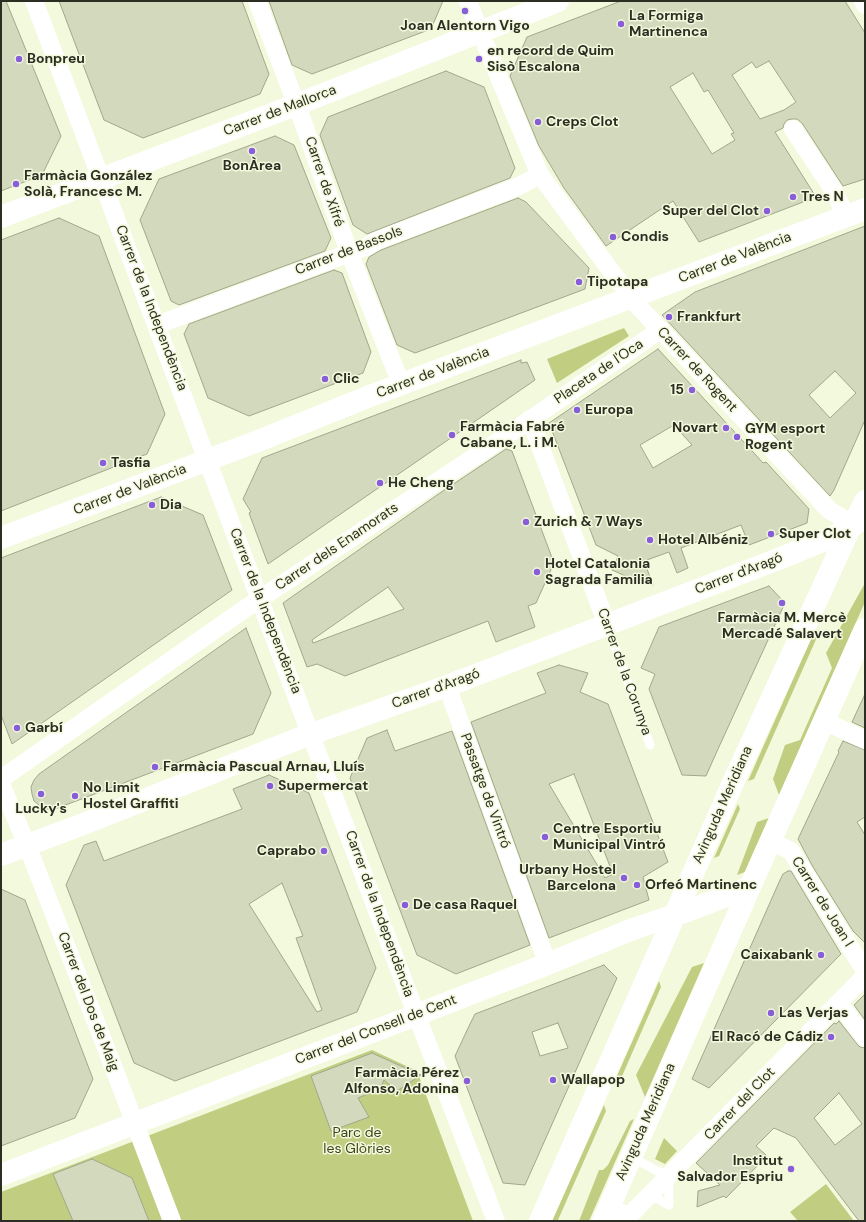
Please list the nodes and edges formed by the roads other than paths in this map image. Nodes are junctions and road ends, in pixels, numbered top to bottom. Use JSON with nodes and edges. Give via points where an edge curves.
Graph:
{"nodes":[{"id":1,"x":34,"y":1,"type":"edge"},
{"id":2,"x":257,"y":1,"type":"edge"},
{"id":3,"x":468,"y":1,"type":"edge"},
{"id":4,"x":558,"y":1,"type":"edge"},
{"id":5,"x":863,"y":1,"type":"edge"},
{"id":6,"x":865,"y":5,"type":"edge"},
{"id":7,"x":476,"y":22,"type":"dead end"},
{"id":8,"x":486,"y":46,"type":"dead end"},
{"id":9,"x":296,"y":104,"type":"junction"},
{"id":10,"x":793,"y":129,"type":"dead end"},
{"id":11,"x":540,"y":175,"type":"junction"},
{"id":12,"x":101,"y":179,"type":"junction"},
{"id":13,"x":856,"y":213,"type":"edge"},
{"id":14,"x":1,"y":217,"type":"edge"},
{"id":15,"x":349,"y":252,"type":"junction"},
{"id":16,"x":620,"y":283,"type":"dead end"},
{"id":17,"x":638,"y":306,"type":"dead end"},
{"id":18,"x":157,"y":325,"type":"junction"},
{"id":19,"x":660,"y":330,"type":"junction"},
{"id":20,"x":401,"y":384,"type":"junction"},
{"id":21,"x":534,"y":417,"type":"junction"},
{"id":22,"x":208,"y":460,"type":"junction"},
{"id":23,"x":865,"y":501,"type":"edge"},
{"id":24,"x":852,"y":519,"type":"edge"},
{"id":25,"x":1,"y":538,"type":"edge"},
{"id":26,"x":260,"y":599,"type":"junction"},
{"id":27,"x":607,"y":625,"type":"junction"},
{"id":28,"x":865,"y":629,"type":"edge"},
{"id":29,"x":447,"y":686,"type":"junction"},
{"id":30,"x":824,"y":721,"type":"junction"},
{"id":31,"x":311,"y":734,"type":"junction"},
{"id":32,"x":865,"y":740,"type":"edge"},
{"id":33,"x":650,"y":745,"type":"dead end"},
{"id":34,"x":1,"y":779,"type":"edge"},
{"id":35,"x":1,"y":784,"type":"edge"},
{"id":36,"x":771,"y":841,"type":"junction"},
{"id":37,"x":27,"y":845,"type":"junction"},
{"id":38,"x":1,"y":855,"type":"edge"},
{"id":39,"x":750,"y":887,"type":"junction"},
{"id":40,"x":674,"y":915,"type":"junction"},
{"id":41,"x":545,"y":965,"type":"junction"},
{"id":42,"x":865,"y":971,"type":"edge"},
{"id":43,"x":865,"y":976,"type":"edge"},
{"id":44,"x":839,"y":1003,"type":"junction"},
{"id":45,"x":416,"y":1015,"type":"junction"},
{"id":46,"x":865,"y":1038,"type":"edge"},
{"id":47,"x":135,"y":1123,"type":"junction"},
{"id":48,"x":631,"y":1157,"type":"junction"},
{"id":49,"x":1,"y":1175,"type":"edge"},
{"id":50,"x":669,"y":1177,"type":"junction"},
{"id":51,"x":606,"y":1214,"type":"edge"},
{"id":52,"x":172,"y":1221,"type":"edge"},
{"id":53,"x":496,"y":1221,"type":"edge"},
{"id":54,"x":540,"y":1221,"type":"edge"}],
"edges":[{"from":1,"to":12,"type":"street","name":"Carrer de la Independència"},
{"from":2,"to":9,"type":"street","name":"Carrer de Xifré"},
{"from":3,"to":7,"type":"street"},
{"from":4,"to":9,"type":"main road","name":"Carrer de Mallorca"},
{"from":5,"to":6,"type":"street"},
{"from":8,"to":11,"type":"street"},
{"from":9,"to":12,"type":"main road","name":"Carrer de Mallorca"},
{"from":9,"to":15,"type":"street","name":"Carrer de Xifré"},
{"from":10,"to":13,"type":"street","via":[[834,191]]},
{"from":11,"to":15,"type":"street","name":"Carrer de Bassols","via":[[516,187]]},
{"from":11,"to":16,"type":"street"},
{"from":12,"to":14,"type":"main road","name":"Carrer de Mallorca"},
{"from":12,"to":18,"type":"street","name":"Carrer de la Independència"},
{"from":13,"to":20,"type":"main road","name":"Carrer de València"},
{"from":15,"to":18,"type":"street","name":"Carrer de Bassols"},
{"from":15,"to":20,"type":"street","name":"Carrer de Xifré"},
{"from":17,"to":19,"type":"street","name":"Carrer de Rogent"},
{"from":18,"to":22,"type":"street","name":"Carrer de la Independència"},
{"from":19,"to":21,"type":"street","name":"Placeta de l'Oca"},
{"from":19,"to":24,"type":"street","name":"Carrer de Rogent","via":[[829,510]]},
{"from":20,"to":22,"type":"main road","name":"Carrer de València"},
{"from":21,"to":26,"type":"street","name":"Carrer dels Enamorats"},
{"from":21,"to":27,"type":"street","name":"Carrer de la Corunya"},
{"from":22,"to":25,"type":"main road","name":"Carrer de València"},
{"from":22,"to":26,"type":"street","name":"Carrer de la Independència"},
{"from":23,"to":24,"type":"main road","name":"Avinguda Meridiana","via":[[858,516]]},
{"from":24,"to":27,"type":"main road","name":"Carrer d'Aragó","via":[[832,537]]},
{"from":24,"to":40,"type":"main road","name":"Avinguda Meridiana"},
{"from":26,"to":31,"type":"street","name":"Carrer de la Independència"},
{"from":26,"to":34,"type":"street","name":"Carrer dels Enamorats"},
{"from":27,"to":29,"type":"main road","name":"Carrer d'Aragó"},
{"from":27,"to":33,"type":"lane","name":"Carrer de la Corunya"},
{"from":28,"to":30,"type":"main road","name":"Avinguda Meridiana"},
{"from":29,"to":31,"type":"main road","name":"Carrer d'Aragó"},
{"from":29,"to":41,"type":"street","name":"Passatge de Vintró","via":[[544,954]]},
{"from":30,"to":32,"type":"street"},
{"from":30,"to":36,"type":"main road","name":"Avinguda Meridiana"},
{"from":31,"to":37,"type":"main road","name":"Carrer d'Aragó"},
{"from":31,"to":45,"type":"street","name":"Carrer de la Independència"},
{"from":35,"to":37,"type":"street","name":"Carrer del Dos de Maig"},
{"from":36,"to":39,"type":"main road","name":"Avinguda Meridiana"},
{"from":36,"to":42,"type":"street","name":"Carrer de Joan I","via":[[791,851]]},
{"from":37,"to":38,"type":"main road","name":"Carrer d'Aragó"},
{"from":37,"to":47,"type":"street","name":"Carrer del Dos de Maig"},
{"from":39,"to":40,"type":"main road","name":"Carrer del Consell de Cent"},
{"from":39,"to":48,"type":"main road","name":"Avinguda Meridiana"},
{"from":40,"to":41,"type":"main road","name":"Carrer del Consell de Cent"},
{"from":40,"to":54,"type":"main road","name":"Avinguda Meridiana"},
{"from":41,"to":45,"type":"main road","name":"Carrer del Consell de Cent"},
{"from":43,"to":44,"type":"street","name":"Carrer del Clot"},
{"from":44,"to":46,"type":"street"},
{"from":44,"to":50,"type":"street","name":"Carrer del Clot"},
{"from":45,"to":47,"type":"main road","name":"Carrer del Consell de Cent"},
{"from":45,"to":53,"type":"street","name":"Carrer de la Independència"},
{"from":47,"to":49,"type":"main road","name":"Carrer del Consell de Cent"},
{"from":47,"to":52,"type":"street","name":"Carrer del Dos de Maig"},
{"from":48,"to":50,"type":"lane"},
{"from":48,"to":51,"type":"main road","name":"Avinguda Meridiana"},
{"from":50,"to":51,"type":"street","name":"Carrer del Clot","via":[[629,1216]]}]}
